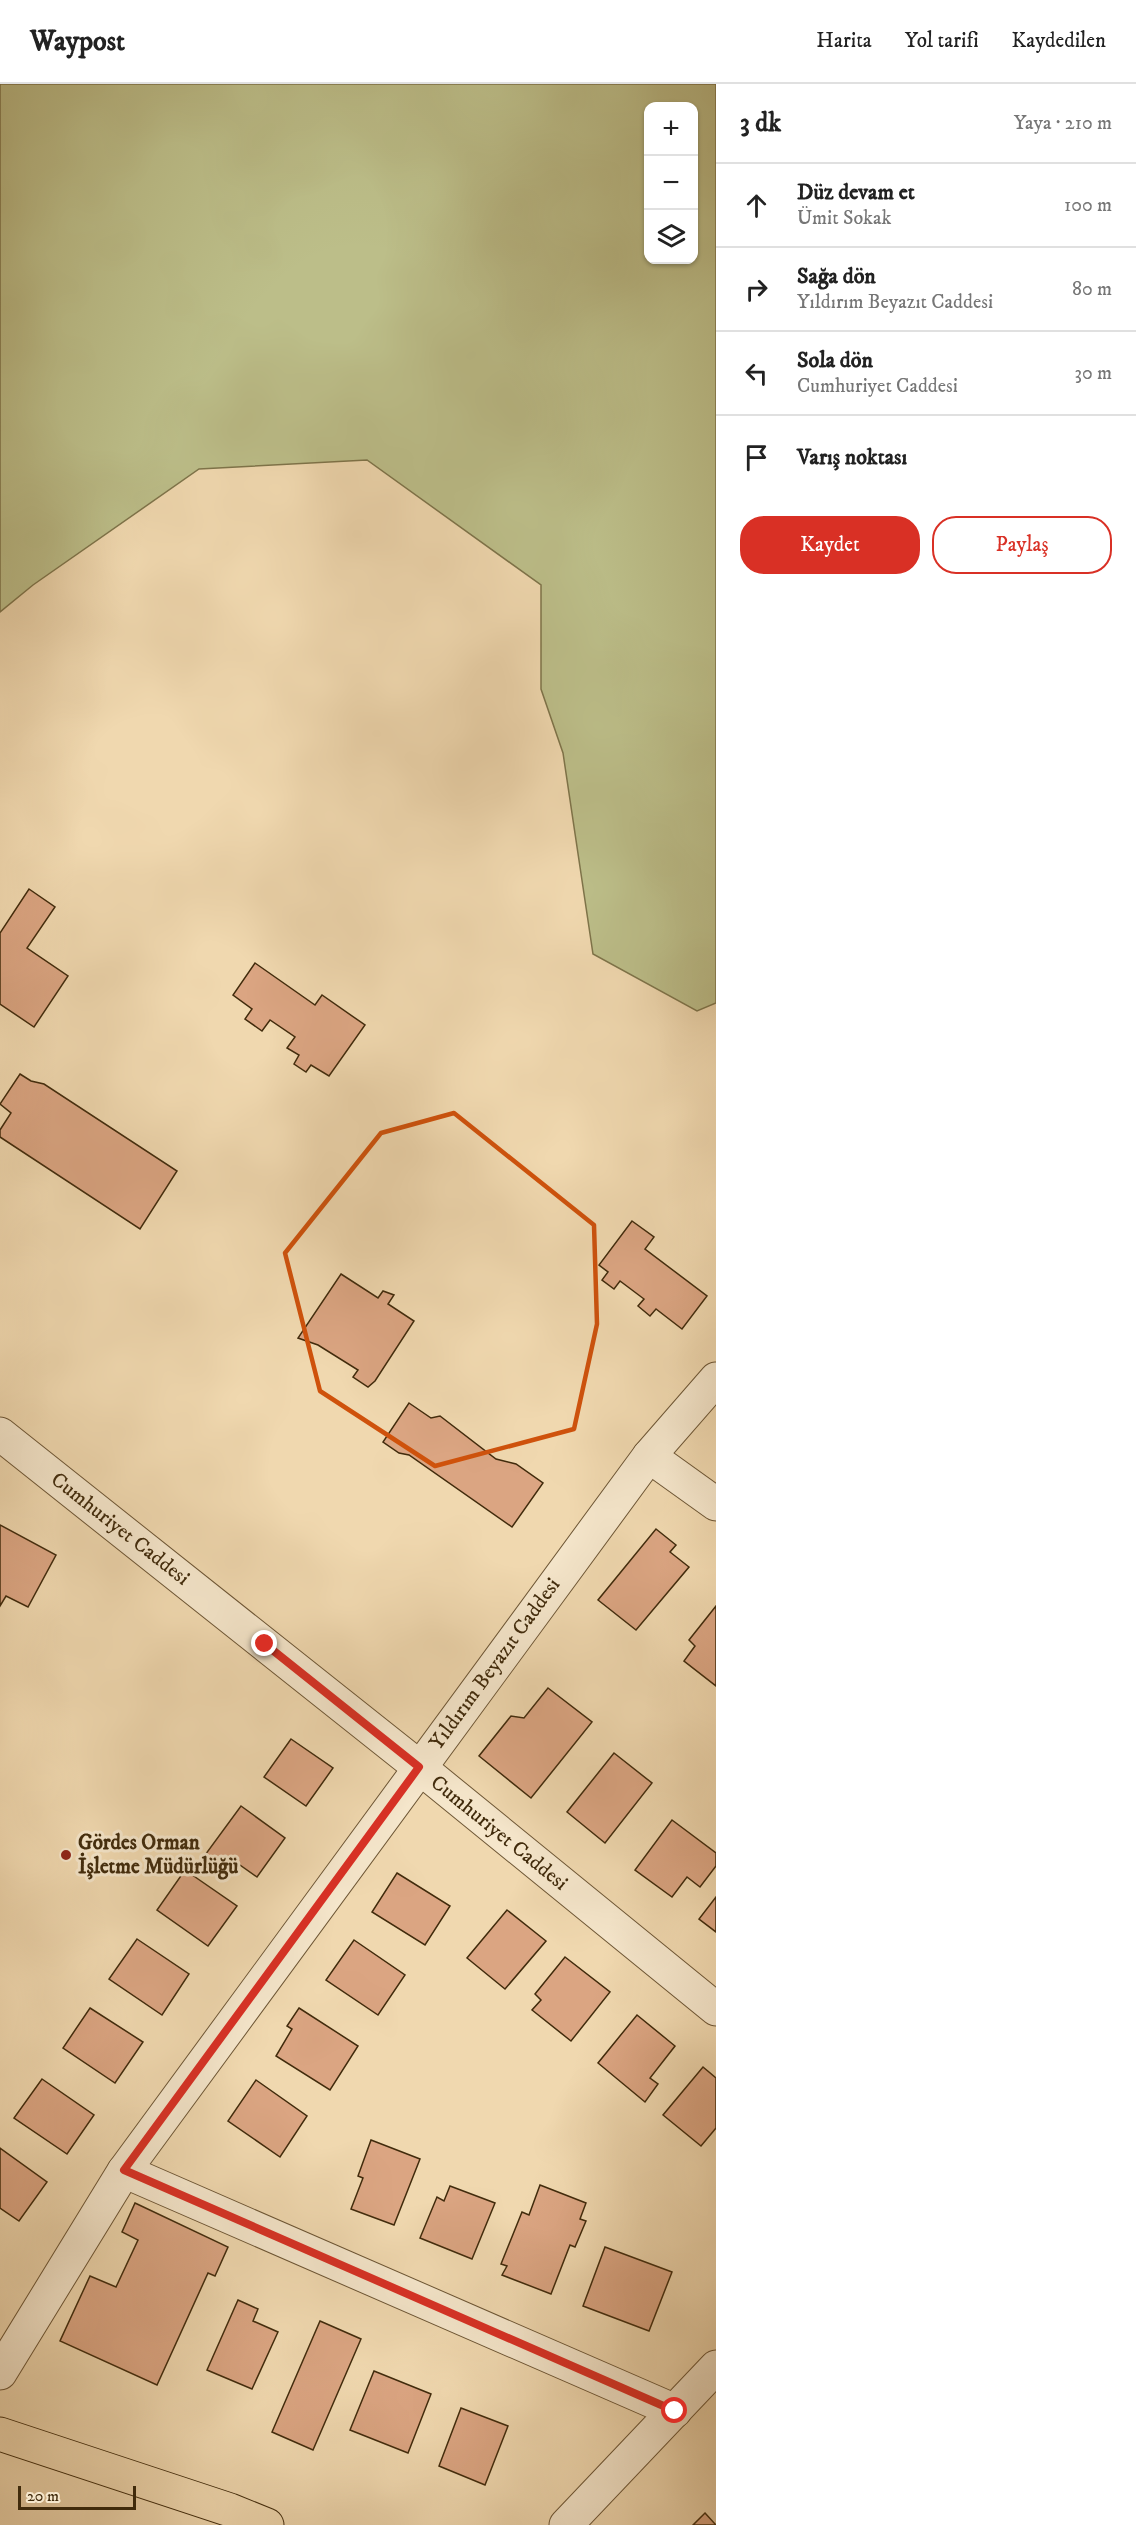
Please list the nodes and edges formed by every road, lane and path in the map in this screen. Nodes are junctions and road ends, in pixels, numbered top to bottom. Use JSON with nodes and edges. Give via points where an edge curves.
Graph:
{"nodes":[{"id":1,"x":716,"y":1379,"type":"edge"},
{"id":2,"x":0,"y":1434,"type":"edge"},
{"id":3,"x":649,"y":1456,"type":"junction"},
{"id":4,"x":716,"y":1504,"type":"edge"},
{"id":5,"x":419,"y":1767,"type":"junction"},
{"id":6,"x":716,"y":2009,"type":"edge"},
{"id":7,"x":124,"y":2170,"type":"junction"},
{"id":8,"x":716,"y":2367,"type":"edge"},
{"id":9,"x":0,"y":2373,"type":"edge"},
{"id":10,"x":675,"y":2411,"type":"junction"},
{"id":11,"x":0,"y":2434,"type":"edge"},
{"id":12,"x":267,"y":2525,"type":"edge"},
{"id":13,"x":566,"y":2525,"type":"edge"}],
"edges":[{"from":1,"to":3,"type":"street","name":"Yıldırım Beyazıt Caddesi"},
{"from":2,"to":5,"type":"street","name":"Cumhuriyet Caddesi"},
{"from":3,"to":4,"type":"street"},
{"from":3,"to":5,"type":"street","name":"Yıldırım Beyazıt Caddesi"},
{"from":5,"to":6,"type":"street","name":"Cumhuriyet Caddesi"},
{"from":5,"to":7,"type":"street","name":"Yıldırım Beyazıt Caddesi"},
{"from":7,"to":9,"type":"street","name":"Yıldırım Beyazıt Caddesi"},
{"from":7,"to":10,"type":"street"},
{"from":8,"to":10,"type":"street"},
{"from":10,"to":13,"type":"street"},
{"from":11,"to":12,"type":"main road"}]}
